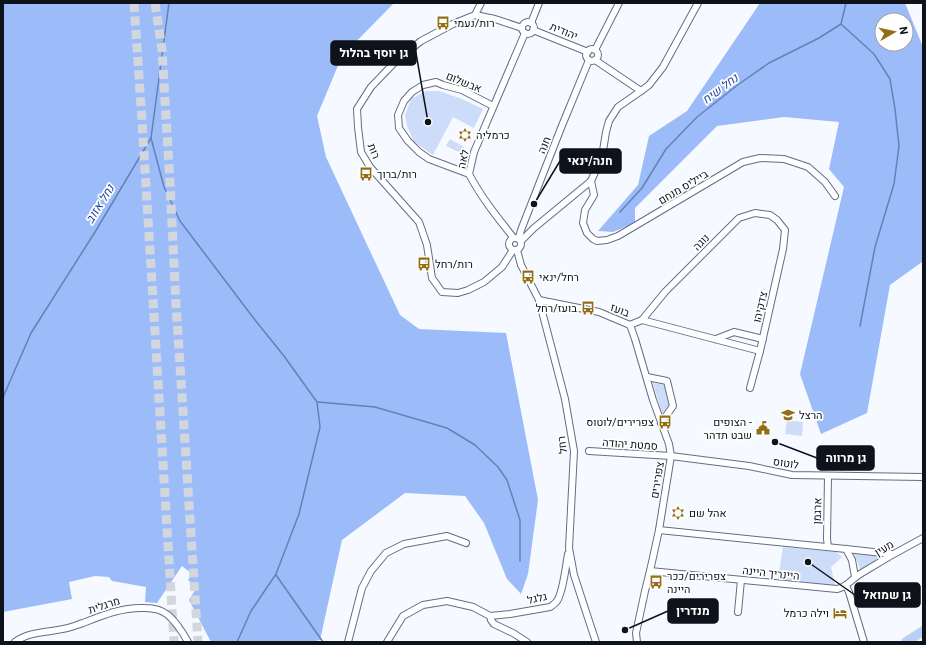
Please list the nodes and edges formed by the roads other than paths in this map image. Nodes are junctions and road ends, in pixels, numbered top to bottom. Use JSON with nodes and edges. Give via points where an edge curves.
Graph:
{"nodes":[{"id":1,"x":482,"y":3,"type":"edge"},
{"id":2,"x":539,"y":3,"type":"edge"},
{"id":3,"x":619,"y":3,"type":"edge"},
{"id":4,"x":698,"y":3,"type":"edge"},
{"id":5,"x":476,"y":15,"type":"junction"},
{"id":6,"x":531,"y":23,"type":"junction"},
{"id":7,"x":533,"y":30,"type":"junction"},
{"id":8,"x":523,"y":31,"type":"junction"},
{"id":9,"x":595,"y":50,"type":"junction"},
{"id":10,"x":588,"y":52,"type":"junction"},
{"id":11,"x":592,"y":60,"type":"junction"},
{"id":12,"x":642,"y":91,"type":"junction"},
{"id":13,"x":493,"y":106,"type":"junction"},
{"id":14,"x":469,"y":174,"type":"junction"},
{"id":15,"x":591,"y":181,"type":"junction"},
{"id":16,"x":836,"y":196,"type":"dead end"},
{"id":17,"x":785,"y":230,"type":"joint"},
{"id":18,"x":518,"y":239,"type":"junction"},
{"id":19,"x":515,"y":250,"type":"junction"},
{"id":20,"x":539,"y":300,"type":"junction"},
{"id":21,"x":642,"y":320,"type":"junction"},
{"id":22,"x":630,"y":325,"type":"junction"},
{"id":23,"x":716,"y":339,"type":"junction"},
{"id":24,"x":763,"y":339,"type":"junction"},
{"id":25,"x":760,"y":351,"type":"junction"},
{"id":26,"x":647,"y":377,"type":"junction"},
{"id":27,"x":750,"y":388,"type":"dead end"},
{"id":28,"x":661,"y":423,"type":"junction"},
{"id":29,"x":589,"y":451,"type":"dead end"},
{"id":30,"x":671,"y":456,"type":"junction"},
{"id":31,"x":828,"y":476,"type":"junction"},
{"id":32,"x":923,"y":477,"type":"edge"},
{"id":33,"x":658,"y":530,"type":"junction"},
{"id":34,"x":923,"y":538,"type":"edge"},
{"id":35,"x":466,"y":543,"type":"dead end"},
{"id":36,"x":828,"y":547,"type":"junction"},
{"id":37,"x":569,"y":548,"type":"junction"},
{"id":38,"x":846,"y":549,"type":"junction"},
{"id":39,"x":892,"y":554,"type":"junction"},
{"id":40,"x":650,"y":571,"type":"junction"},
{"id":41,"x":855,"y":578,"type":"junction"},
{"id":42,"x":741,"y":580,"type":"junction"},
{"id":43,"x":846,"y":586,"type":"junction"},
{"id":44,"x":738,"y":612,"type":"dead end"},
{"id":45,"x":490,"y":616,"type":"junction"},
{"id":46,"x":923,"y":631,"type":"edge"},
{"id":47,"x":636,"y":633,"type":"junction"},
{"id":48,"x":15,"y":642,"type":"edge"},
{"id":49,"x":188,"y":642,"type":"edge"},
{"id":50,"x":348,"y":642,"type":"edge"},
{"id":51,"x":388,"y":642,"type":"edge"},
{"id":52,"x":527,"y":642,"type":"edge"},
{"id":53,"x":596,"y":642,"type":"edge"},
{"id":54,"x":632,"y":642,"type":"edge"},
{"id":55,"x":637,"y":642,"type":"edge"},
{"id":56,"x":864,"y":642,"type":"edge"},
{"id":57,"x":906,"y":642,"type":"edge"}],
"edges":[{"from":1,"to":5,"type":"street"},
{"from":2,"to":6,"type":"street"},
{"from":3,"to":9,"type":"street"},
{"from":4,"to":12,"type":"street","via":[[663,67]]},
{"from":5,"to":8,"type":"street","via":[[495,19]]},
{"from":5,"to":19,"type":"street","name":"רות","via":[[421,41],[397,60],[371,87],[357,109],[361,152],[370,167],[419,222],[427,245],[432,278],[442,292],[458,293],[484,282],[502,267]]},
{"from":6,"to":7,"type":"street"},
{"from":6,"to":8,"type":"street","via":[[522,24]]},
{"from":7,"to":8,"type":"street","via":[[530,34]]},
{"from":7,"to":10,"type":"street","name":"יהודית"},
{"from":8,"to":13,"type":"street","name":"לאה"},
{"from":9,"to":10,"type":"street"},
{"from":9,"to":11,"type":"street","via":[[598,56]]},
{"from":10,"to":11,"type":"street","via":[[587,57]]},
{"from":11,"to":12,"type":"street"},
{"from":11,"to":18,"type":"street","name":"חנה","via":[[552,150]]},
{"from":12,"to":15,"type":"street","via":[[618,107],[609,121],[602,157]]},
{"from":13,"to":14,"type":"street","name":"לאה","via":[[474,152]]},
{"from":13,"to":14,"type":"street","name":"אבשלום","via":[[462,90],[436,82],[423,85],[412,92],[404,101],[398,115],[399,128],[419,152]]},
{"from":14,"to":18,"type":"street","name":"לאה","via":[[494,214]]},
{"from":15,"to":16,"type":"street","name":"בייליס מנחם","via":[[594,195],[585,210],[583,223],[587,233],[596,240],[618,236],[743,162],[760,158],[784,159],[808,167]]},
{"from":15,"to":18,"type":"street"},
{"from":17,"to":21,"type":"street","name":"נוגה","via":[[770,215],[755,213],[739,218],[665,292]]},
{"from":17,"to":24,"type":"street","name":"צדקיהו"},
{"from":18,"to":19,"type":"street","via":[[522,243],[521,247]]},
{"from":18,"to":19,"type":"street","via":[[510,240],[510,247]]},
{"from":19,"to":20,"type":"street","name":"רחל"},
{"from":20,"to":22,"type":"street","name":"בועז","via":[[599,312]]},
{"from":20,"to":37,"type":"street","name":"רחל","via":[[565,399],[574,451]]},
{"from":21,"to":22,"type":"street","name":"בועז"},
{"from":21,"to":23,"type":"street","name":"בועז"},
{"from":22,"to":26,"type":"street","name":"צפרירים"},
{"from":23,"to":24,"type":"street","via":[[734,332]]},
{"from":23,"to":25,"type":"street","name":"בועז"},
{"from":24,"to":25,"type":"street","name":"צדקיהו"},
{"from":25,"to":27,"type":"street","name":"צדקיהו"},
{"from":26,"to":28,"type":"street","name":"צפרירים"},
{"from":26,"to":28,"type":"street","via":[[667,381],[673,406]]},
{"from":28,"to":30,"type":"street","name":"צפרירים"},
{"from":29,"to":30,"type":"street","name":"סמטת יהודה"},
{"from":30,"to":31,"type":"street","name":"לוטוס","via":[[749,466],[792,475]]},
{"from":30,"to":33,"type":"street","name":"צפרירים"},
{"from":31,"to":32,"type":"street","name":"לוטוס"},
{"from":31,"to":36,"type":"street","name":"ארגמן"},
{"from":33,"to":36,"type":"street"},
{"from":33,"to":40,"type":"street","name":"צפרירים"},
{"from":34,"to":39,"type":"street","name":"מעין"},
{"from":35,"to":50,"type":"street","via":[[447,536],[404,544],[386,553],[371,570],[362,588]]},
{"from":36,"to":38,"type":"street"},
{"from":37,"to":45,"type":"street","name":"גלגל","via":[[561,593],[556,603],[550,607]]},
{"from":37,"to":53,"type":"street","name":"רחל","via":[[574,575]]},
{"from":38,"to":39,"type":"street"},
{"from":38,"to":41,"type":"street","via":[[852,560]]},
{"from":39,"to":41,"type":"street","name":"מעין"},
{"from":40,"to":42,"type":"street","name":"היינריך היינה"},
{"from":40,"to":47,"type":"street","name":"צפרירים"},
{"from":41,"to":43,"type":"street"},
{"from":42,"to":43,"type":"street","name":"היינריך היינה","via":[[832,589]]},
{"from":42,"to":44,"type":"street"},
{"from":43,"to":56,"type":"street"},
{"from":45,"to":51,"type":"street","via":[[473,607],[447,601],[422,605],[403,616]]},
{"from":45,"to":52,"type":"street","via":[[494,624]]},
{"from":46,"to":57,"type":"main road"},
{"from":47,"to":54,"type":"street"},
{"from":47,"to":55,"type":"street","name":"צפרירים"},
{"from":48,"to":49,"type":"street","name":"מרגלית","via":[[34,634],[72,627],[122,609],[139,607],[155,609],[168,615]]}]}
